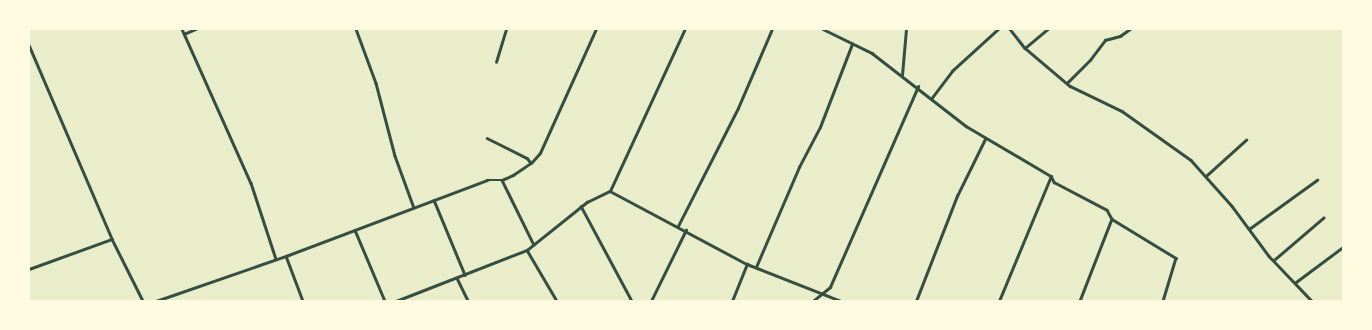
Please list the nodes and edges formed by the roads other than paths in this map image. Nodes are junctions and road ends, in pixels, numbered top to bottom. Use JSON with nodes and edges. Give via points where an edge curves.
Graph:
{"nodes":[{"id":1,"x":182,"y":29,"type":"edge"},
{"id":2,"x":196,"y":29,"type":"edge"},
{"id":3,"x":356,"y":29,"type":"edge"},
{"id":4,"x":506,"y":29,"type":"edge"},
{"id":5,"x":596,"y":29,"type":"edge"},
{"id":6,"x":685,"y":29,"type":"edge"},
{"id":7,"x":772,"y":29,"type":"edge"},
{"id":8,"x":823,"y":29,"type":"edge"},
{"id":9,"x":906,"y":29,"type":"edge"},
{"id":10,"x":998,"y":29,"type":"edge"},
{"id":11,"x":1010,"y":29,"type":"edge"},
{"id":12,"x":1048,"y":29,"type":"edge"},
{"id":13,"x":1130,"y":29,"type":"edge"},
{"id":14,"x":184,"y":34,"type":"junction"},
{"id":15,"x":852,"y":44,"type":"junction"},
{"id":16,"x":29,"y":45,"type":"edge"},
{"id":17,"x":1025,"y":48,"type":"junction"},
{"id":18,"x":496,"y":62,"type":"dead end"},
{"id":19,"x":902,"y":75,"type":"junction"},
{"id":20,"x":1067,"y":83,"type":"junction"},
{"id":21,"x":918,"y":87,"type":"junction"},
{"id":22,"x":932,"y":99,"type":"junction"},
{"id":23,"x":487,"y":138,"type":"dead end"},
{"id":24,"x":985,"y":138,"type":"junction"},
{"id":25,"x":1246,"y":140,"type":"dead end"},
{"id":26,"x":531,"y":163,"type":"junction"},
{"id":27,"x":1051,"y":176,"type":"junction"},
{"id":28,"x":1206,"y":176,"type":"junction"},
{"id":29,"x":502,"y":180,"type":"junction"},
{"id":30,"x":1317,"y":180,"type":"dead end"},
{"id":31,"x":610,"y":191,"type":"junction"},
{"id":32,"x":434,"y":200,"type":"junction"},
{"id":33,"x":581,"y":206,"type":"junction"},
{"id":34,"x":414,"y":208,"type":"junction"},
{"id":35,"x":1323,"y":218,"type":"dead end"},
{"id":36,"x":1112,"y":219,"type":"junction"},
{"id":37,"x":678,"y":226,"type":"junction"},
{"id":38,"x":1249,"y":229,"type":"junction"},
{"id":39,"x":355,"y":230,"type":"junction"},
{"id":40,"x":686,"y":230,"type":"junction"},
{"id":41,"x":112,"y":239,"type":"junction"},
{"id":42,"x":534,"y":245,"type":"junction"},
{"id":43,"x":1343,"y":247,"type":"edge"},
{"id":44,"x":527,"y":250,"type":"junction"},
{"id":45,"x":286,"y":256,"type":"junction"},
{"id":46,"x":276,"y":259,"type":"junction"},
{"id":47,"x":1274,"y":260,"type":"junction"},
{"id":48,"x":747,"y":264,"type":"junction"},
{"id":49,"x":756,"y":267,"type":"junction"},
{"id":50,"x":29,"y":270,"type":"edge"},
{"id":51,"x":465,"y":276,"type":"junction"},
{"id":52,"x":457,"y":278,"type":"junction"},
{"id":53,"x":1296,"y":282,"type":"junction"},
{"id":54,"x":822,"y":294,"type":"junction"},
{"id":55,"x":143,"y":301,"type":"edge"},
{"id":56,"x":156,"y":301,"type":"edge"},
{"id":57,"x":303,"y":301,"type":"edge"},
{"id":58,"x":385,"y":301,"type":"edge"},
{"id":59,"x":396,"y":301,"type":"edge"},
{"id":60,"x":468,"y":301,"type":"edge"},
{"id":61,"x":557,"y":301,"type":"edge"},
{"id":62,"x":632,"y":301,"type":"edge"},
{"id":63,"x":651,"y":301,"type":"edge"},
{"id":64,"x":732,"y":301,"type":"edge"},
{"id":65,"x":813,"y":301,"type":"edge"},
{"id":66,"x":841,"y":301,"type":"edge"},
{"id":67,"x":916,"y":301,"type":"edge"},
{"id":68,"x":999,"y":301,"type":"edge"},
{"id":69,"x":1080,"y":301,"type":"edge"},
{"id":70,"x":1163,"y":301,"type":"edge"},
{"id":71,"x":1312,"y":301,"type":"edge"}],
"edges":[{"from":1,"to":14,"type":"street"},
{"from":2,"to":14,"type":"street"},
{"from":3,"to":34,"type":"street","via":[[374,78],[395,156]]},
{"from":4,"to":18,"type":"street"},
{"from":5,"to":26,"type":"street","via":[[578,64],[549,136]]},
{"from":6,"to":31,"type":"street"},
{"from":7,"to":37,"type":"street","via":[[738,108]]},
{"from":8,"to":15,"type":"street"},
{"from":9,"to":19,"type":"street"},
{"from":10,"to":22,"type":"street","via":[[952,71]]},
{"from":11,"to":17,"type":"street"},
{"from":12,"to":17,"type":"street"},
{"from":13,"to":20,"type":"street","via":[[1120,36],[1105,40],[1090,60]]},
{"from":14,"to":46,"type":"street","via":[[251,184]]},
{"from":15,"to":19,"type":"street","via":[[872,53]]},
{"from":15,"to":49,"type":"street","via":[[820,127],[799,167]]},
{"from":16,"to":41,"type":"street"},
{"from":17,"to":20,"type":"street"},
{"from":19,"to":21,"type":"street"},
{"from":20,"to":28,"type":"street","via":[[1122,111],[1181,152]]},
{"from":21,"to":22,"type":"street"},
{"from":21,"to":54,"type":"street","via":[[830,286]]},
{"from":22,"to":24,"type":"street"},
{"from":23,"to":26,"type":"street","via":[[527,158]]},
{"from":24,"to":27,"type":"street"},
{"from":24,"to":67,"type":"street","via":[[957,196]]},
{"from":25,"to":28,"type":"street"},
{"from":26,"to":29,"type":"street"},
{"from":27,"to":36,"type":"street","via":[[1054,182],[1107,210]]},
{"from":27,"to":68,"type":"street"},
{"from":28,"to":38,"type":"street"},
{"from":29,"to":32,"type":"street","via":[[487,180]]},
{"from":29,"to":42,"type":"street"},
{"from":30,"to":38,"type":"street"},
{"from":31,"to":33,"type":"street"},
{"from":31,"to":37,"type":"street"},
{"from":32,"to":34,"type":"street"},
{"from":32,"to":51,"type":"street"},
{"from":33,"to":42,"type":"street"},
{"from":33,"to":62,"type":"street"},
{"from":34,"to":39,"type":"street"},
{"from":35,"to":47,"type":"street"},
{"from":36,"to":69,"type":"street"},
{"from":36,"to":70,"type":"street","via":[[1176,258]]},
{"from":37,"to":40,"type":"street"},
{"from":38,"to":47,"type":"street"},
{"from":39,"to":45,"type":"street"},
{"from":39,"to":58,"type":"street"},
{"from":40,"to":48,"type":"street"},
{"from":40,"to":63,"type":"street"},
{"from":41,"to":50,"type":"street"},
{"from":41,"to":55,"type":"street"},
{"from":42,"to":44,"type":"street"},
{"from":43,"to":53,"type":"street"},
{"from":44,"to":51,"type":"street"},
{"from":44,"to":61,"type":"street"},
{"from":45,"to":46,"type":"street"},
{"from":45,"to":57,"type":"street"},
{"from":46,"to":56,"type":"street"},
{"from":47,"to":53,"type":"street"},
{"from":48,"to":49,"type":"street"},
{"from":48,"to":64,"type":"street"},
{"from":49,"to":54,"type":"street"},
{"from":51,"to":52,"type":"street"},
{"from":52,"to":59,"type":"street"},
{"from":52,"to":60,"type":"street"},
{"from":53,"to":71,"type":"street"},
{"from":54,"to":65,"type":"street"},
{"from":54,"to":66,"type":"street"}]}
